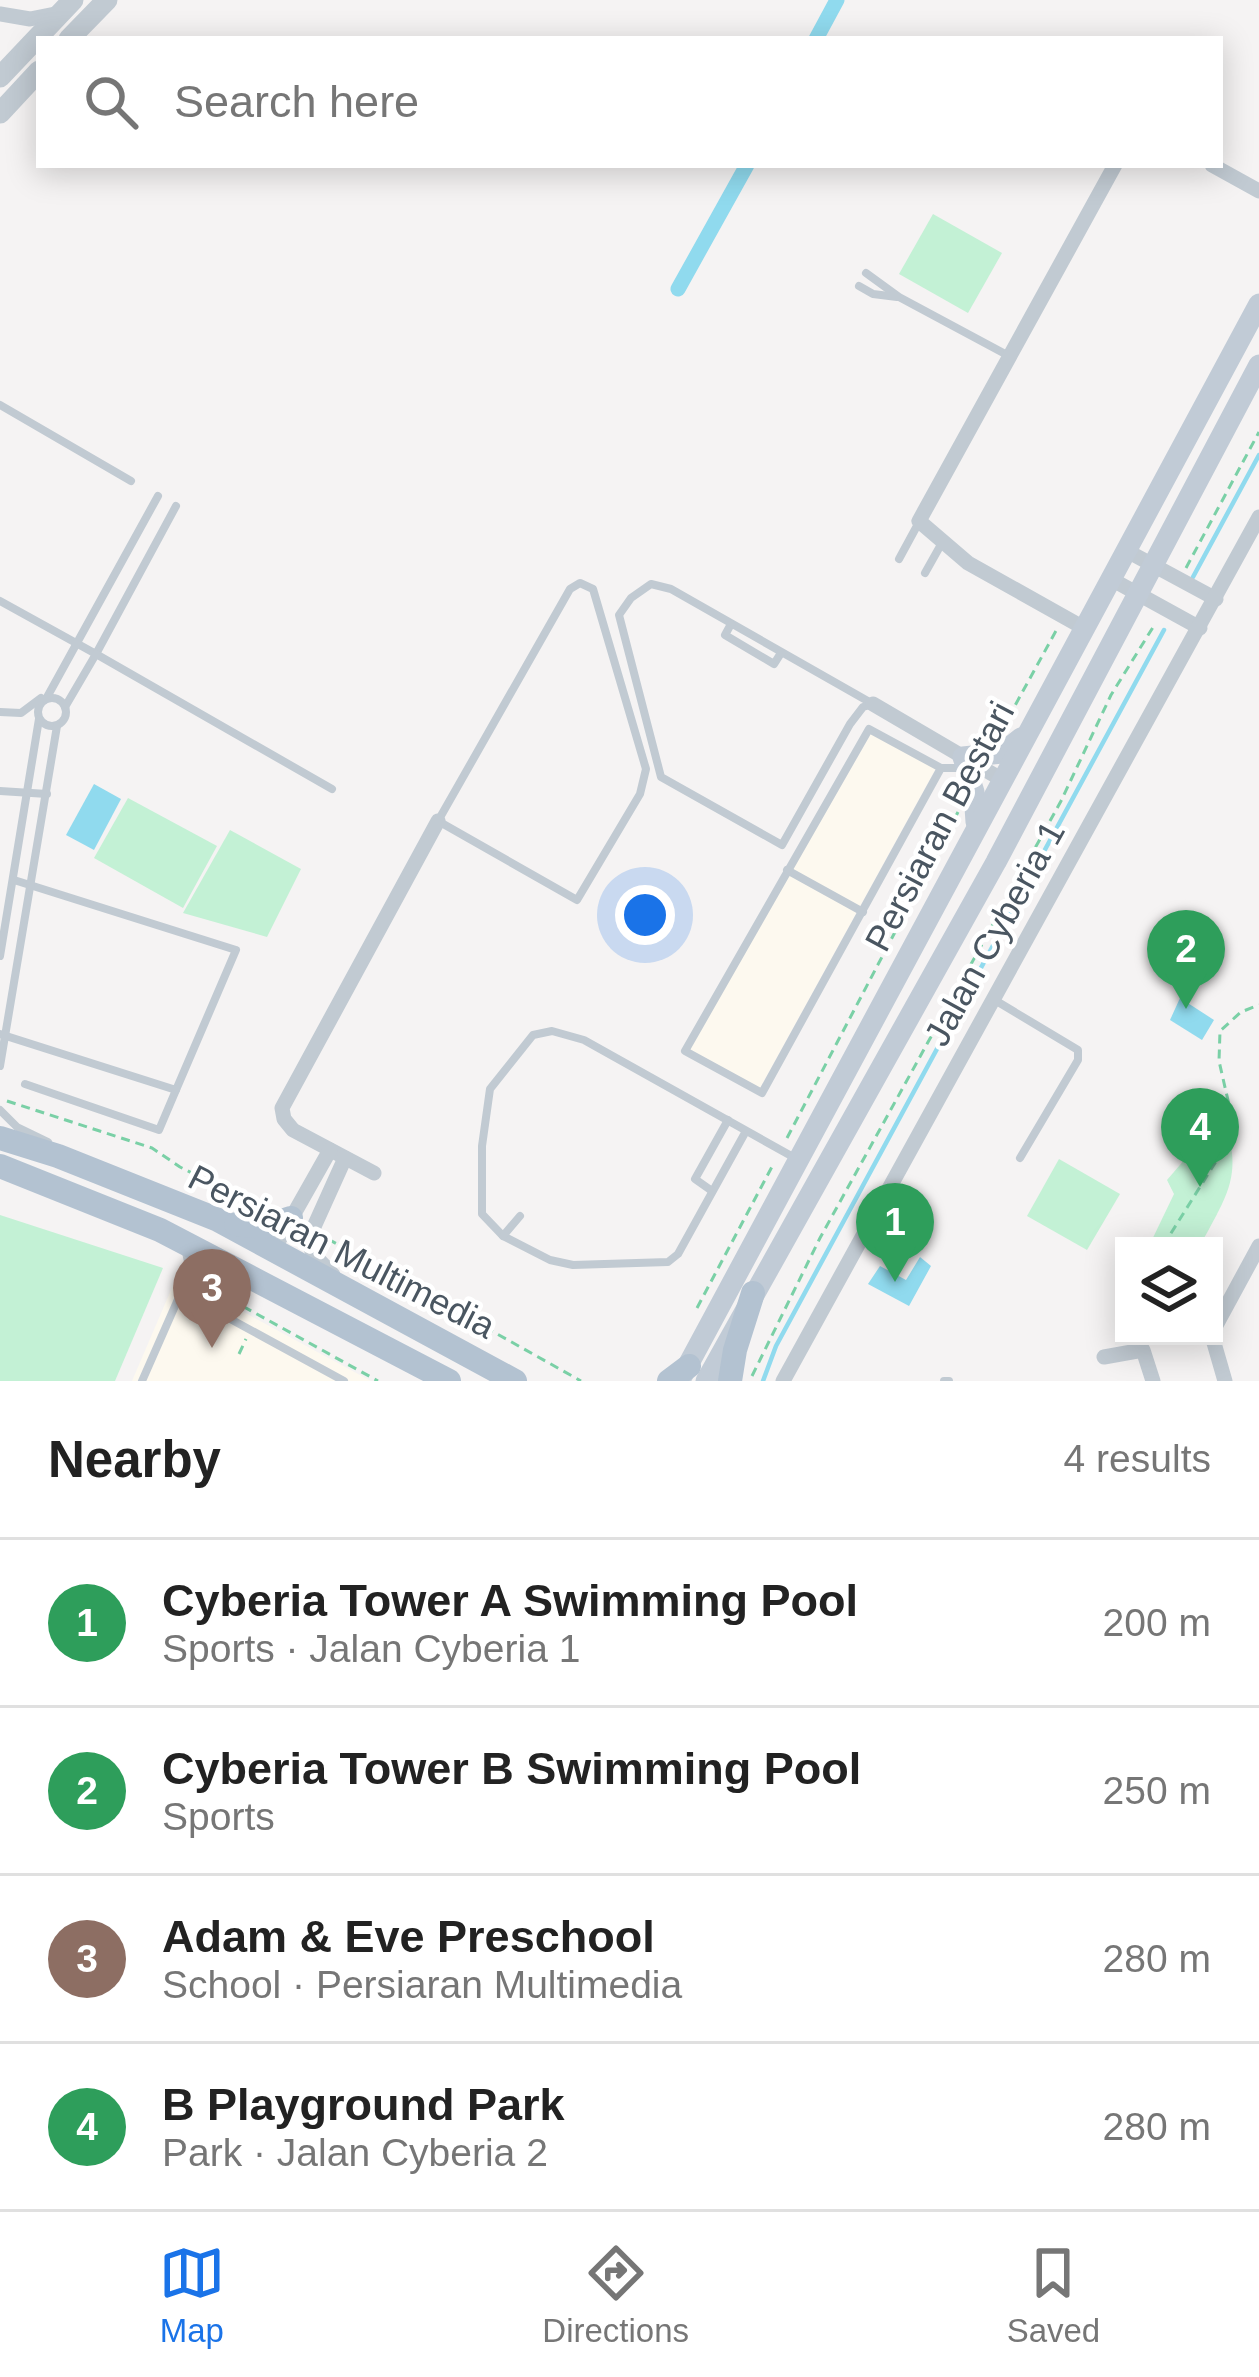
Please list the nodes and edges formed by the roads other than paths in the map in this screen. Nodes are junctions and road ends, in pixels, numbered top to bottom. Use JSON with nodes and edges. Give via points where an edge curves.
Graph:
{"nodes":[{"id":1,"x":107,"y":0,"type":"edge"},
{"id":2,"x":66,"y":7,"type":"edge"},
{"id":3,"x":0,"y":14,"type":"edge"},
{"id":4,"x":38,"y":36,"type":"edge"},
{"id":5,"x":72,"y":36,"type":"edge"},
{"id":6,"x":36,"y":38,"type":"edge"},
{"id":7,"x":36,"y":74,"type":"edge"},
{"id":8,"x":0,"y":76,"type":"edge"},
{"id":9,"x":0,"y":113,"type":"edge"},
{"id":10,"x":1113,"y":168,"type":"edge"},
{"id":11,"x":1218,"y":168,"type":"edge"},
{"id":12,"x":1259,"y":190,"type":"edge"},
{"id":13,"x":866,"y":273,"type":"dead end"},
{"id":14,"x":859,"y":286,"type":"dead end"},
{"id":15,"x":899,"y":297,"type":"junction"},
{"id":16,"x":1259,"y":304,"type":"edge"},
{"id":17,"x":1010,"y":357,"type":"junction"},
{"id":18,"x":1259,"y":365,"type":"edge"},
{"id":19,"x":0,"y":405,"type":"edge"},
{"id":20,"x":131,"y":481,"type":"dead end"},
{"id":21,"x":158,"y":496,"type":"dead end"},
{"id":22,"x":176,"y":506,"type":"dead end"},
{"id":23,"x":1259,"y":517,"type":"edge"},
{"id":24,"x":920,"y":521,"type":"junction"},
{"id":25,"x":944,"y":539,"type":"junction"},
{"id":26,"x":1126,"y":551,"type":"junction"},
{"id":27,"x":899,"y":559,"type":"dead end"},
{"id":28,"x":1154,"y":565,"type":"junction"},
{"id":29,"x":925,"y":573,"type":"dead end"},
{"id":30,"x":1111,"y":579,"type":"junction"},
{"id":31,"x":1138,"y":594,"type":"junction"},
{"id":32,"x":1216,"y":599,"type":"junction"},
{"id":33,"x":0,"y":601,"type":"edge"},
{"id":34,"x":1074,"y":622,"type":"junction"},
{"id":35,"x":1200,"y":628,"type":"junction"},
{"id":36,"x":76,"y":643,"type":"junction"},
{"id":37,"x":96,"y":654,"type":"junction"},
{"id":38,"x":47,"y":696,"type":"junction"},
{"id":39,"x":873,"y":704,"type":"junction"},
{"id":40,"x":65,"y":707,"type":"junction"},
{"id":41,"x":0,"y":712,"type":"edge"},
{"id":42,"x":39,"y":719,"type":"junction"},
{"id":43,"x":57,"y":726,"type":"junction"},
{"id":44,"x":1066,"y":730,"type":"junction"},
{"id":45,"x":922,"y":733,"type":"junction"},
{"id":46,"x":1026,"y":734,"type":"junction"},
{"id":47,"x":913,"y":750,"type":"junction"},
{"id":48,"x":965,"y":763,"type":"junction"},
{"id":49,"x":941,"y":768,"type":"junction"},
{"id":50,"x":1001,"y":779,"type":"junction"},
{"id":51,"x":332,"y":789,"type":"dead end"},
{"id":52,"x":0,"y":791,"type":"edge"},
{"id":53,"x":25,"y":793,"type":"junction"},
{"id":54,"x":47,"y":794,"type":"junction"},
{"id":55,"x":438,"y":820,"type":"junction"},
{"id":56,"x":977,"y":825,"type":"junction"},
{"id":57,"x":996,"y":862,"type":"junction"},
{"id":58,"x":787,"y":870,"type":"junction"},
{"id":59,"x":14,"y":880,"type":"junction"},
{"id":60,"x":30,"y":884,"type":"junction"},
{"id":61,"x":862,"y":912,"type":"junction"},
{"id":62,"x":0,"y":956,"type":"edge"},
{"id":63,"x":992,"y":999,"type":"junction"},
{"id":64,"x":1,"y":1034,"type":"edge"},
{"id":65,"x":0,"y":1066,"type":"edge"},
{"id":66,"x":25,"y":1084,"type":"dead end"},
{"id":67,"x":176,"y":1090,"type":"junction"},
{"id":68,"x":0,"y":1110,"type":"edge"},
{"id":69,"x":728,"y":1120,"type":"junction"},
{"id":70,"x":746,"y":1130,"type":"junction"},
{"id":71,"x":302,"y":1134,"type":"junction"},
{"id":72,"x":0,"y":1138,"type":"edge"},
{"id":73,"x":338,"y":1154,"type":"junction"},
{"id":74,"x":789,"y":1155,"type":"junction"},
{"id":75,"x":1020,"y":1158,"type":"dead end"},
{"id":76,"x":0,"y":1166,"type":"edge"},
{"id":77,"x":85,"y":1169,"type":"junction"},
{"id":78,"x":308,"y":1187,"type":"junction"},
{"id":79,"x":713,"y":1191,"type":"junction"},
{"id":80,"x":323,"y":1202,"type":"junction"},
{"id":81,"x":520,"y":1216,"type":"dead end"},
{"id":82,"x":216,"y":1220,"type":"junction"},
{"id":83,"x":301,"y":1223,"type":"junction"},
{"id":84,"x":503,"y":1236,"type":"junction"},
{"id":85,"x":180,"y":1240,"type":"junction"},
{"id":86,"x":1259,"y":1246,"type":"edge"},
{"id":87,"x":274,"y":1249,"type":"junction"},
{"id":88,"x":220,"y":1262,"type":"junction"},
{"id":89,"x":189,"y":1277,"type":"junction"},
{"id":90,"x":753,"y":1293,"type":"junction"},
{"id":91,"x":356,"y":1294,"type":"junction"},
{"id":92,"x":1223,"y":1313,"type":"edge"},
{"id":93,"x":345,"y":1327,"type":"junction"},
{"id":94,"x":1216,"y":1345,"type":"edge"},
{"id":95,"x":1104,"y":1357,"type":"dead end"},
{"id":96,"x":686,"y":1377,"type":"edge"},
{"id":97,"x":142,"y":1381,"type":"edge"},
{"id":98,"x":344,"y":1381,"type":"edge"},
{"id":99,"x":448,"y":1381,"type":"edge"},
{"id":100,"x":515,"y":1381,"type":"edge"},
{"id":101,"x":730,"y":1381,"type":"edge"},
{"id":102,"x":783,"y":1381,"type":"edge"},
{"id":103,"x":1153,"y":1381,"type":"edge"},
{"id":104,"x":1225,"y":1381,"type":"edge"}],
"edges":[{"from":1,"to":5,"type":"street"},
{"from":2,"to":3,"type":"street","via":[[30,19]]},
{"from":2,"to":4,"type":"street"},
{"from":6,"to":8,"type":"street"},
{"from":7,"to":9,"type":"street"},
{"from":10,"to":17,"type":"street"},
{"from":11,"to":12,"type":"street"},
{"from":13,"to":15,"type":"lane"},
{"from":14,"to":15,"type":"lane"},
{"from":15,"to":17,"type":"lane"},
{"from":16,"to":26,"type":"main road","name":"Persiaran Bestari"},
{"from":17,"to":24,"type":"street"},
{"from":18,"to":28,"type":"main road","name":"Persiaran Bestari"},
{"from":19,"to":20,"type":"lane"},
{"from":21,"to":36,"type":"lane"},
{"from":22,"to":37,"type":"lane"},
{"from":23,"to":32,"type":"street","name":"Jalan Cyberia 1"},
{"from":24,"to":25,"type":"street"},
{"from":24,"to":27,"type":"lane"},
{"from":25,"to":29,"type":"lane"},
{"from":25,"to":34,"type":"street","via":[[968,563]]},
{"from":26,"to":28,"type":"street"},
{"from":26,"to":30,"type":"main road","name":"Persiaran Bestari"},
{"from":28,"to":31,"type":"main road","name":"Persiaran Bestari"},
{"from":28,"to":32,"type":"street"},
{"from":30,"to":31,"type":"street"},
{"from":30,"to":34,"type":"main road","name":"Persiaran Bestari"},
{"from":31,"to":35,"type":"street"},
{"from":31,"to":44,"type":"main road","name":"Persiaran Bestari"},
{"from":32,"to":35,"type":"street","name":"Jalan Cyberia 1"},
{"from":33,"to":36,"type":"lane"},
{"from":34,"to":46,"type":"main road","name":"Persiaran Bestari"},
{"from":35,"to":63,"type":"street","name":"Jalan Cyberia 1"},
{"from":36,"to":37,"type":"lane"},
{"from":36,"to":38,"type":"lane"},
{"from":37,"to":40,"type":"lane"},
{"from":37,"to":51,"type":"lane"},
{"from":38,"to":40,"type":"lane"},
{"from":38,"to":41,"type":"lane","via":[[21,713]]},
{"from":38,"to":42,"type":"lane"},
{"from":39,"to":39,"type":"lane","via":[[850,724],[782,845],[662,777],[619,615],[651,584],[670,589]]},
{"from":39,"to":45,"type":"street"},
{"from":40,"to":43,"type":"lane"},
{"from":42,"to":43,"type":"lane"},
{"from":42,"to":53,"type":"lane"},
{"from":43,"to":54,"type":"lane"},
{"from":44,"to":50,"type":"main road","via":[[1046,739],[1024,778]]},
{"from":44,"to":57,"type":"main road","name":"Persiaran Bestari"},
{"from":45,"to":47,"type":"lane"},
{"from":45,"to":48,"type":"street"},
{"from":46,"to":48,"type":"main road"},
{"from":46,"to":50,"type":"main road","name":"Persiaran Bestari"},
{"from":47,"to":49,"type":"lane"},
{"from":47,"to":58,"type":"lane","via":[[869,729]]},
{"from":48,"to":49,"type":"lane"},
{"from":48,"to":50,"type":"street"},
{"from":48,"to":56,"type":"main road"},
{"from":49,"to":61,"type":"lane"},
{"from":50,"to":56,"type":"main road","name":"Persiaran Bestari"},
{"from":50,"to":57,"type":"main road","via":[[1013,794],[991,841]]},
{"from":52,"to":53,"type":"lane"},
{"from":53,"to":54,"type":"lane"},
{"from":53,"to":59,"type":"lane"},
{"from":54,"to":60,"type":"lane"},
{"from":55,"to":55,"type":"lane","via":[[570,589],[593,589],[646,780],[580,899]]},
{"from":55,"to":71,"type":"street","via":[[285,1100],[284,1119]]},
{"from":56,"to":74,"type":"main road","name":"Persiaran Bestari"},
{"from":57,"to":90,"type":"main road","name":"Persiaran Bestari"},
{"from":58,"to":61,"type":"lane"},
{"from":58,"to":61,"type":"lane","via":[[686,1051],[762,1093]]},
{"from":59,"to":60,"type":"lane"},
{"from":59,"to":62,"type":"lane"},
{"from":60,"to":64,"type":"lane"},
{"from":60,"to":67,"type":"lane","via":[[235,947]]},
{"from":63,"to":75,"type":"lane","via":[[1078,1050]]},
{"from":63,"to":102,"type":"street","name":"Jalan Cyberia 1"},
{"from":64,"to":65,"type":"lane"},
{"from":64,"to":67,"type":"lane"},
{"from":66,"to":67,"type":"lane","via":[[159,1130]]},
{"from":68,"to":77,"type":"lane"},
{"from":69,"to":70,"type":"lane"},
{"from":69,"to":79,"type":"lane","via":[[695,1179]]},
{"from":69,"to":84,"type":"lane","via":[[584,1040],[552,1030],[533,1035],[486,1100],[480,1208]]},
{"from":70,"to":74,"type":"lane"},
{"from":70,"to":79,"type":"lane"},
{"from":71,"to":73,"type":"street"},
{"from":71,"to":78,"type":"street","via":[[312,1160]]},
{"from":72,"to":77,"type":"main road","name":"Persiaran Multimedia"},
{"from":73,"to":78,"type":"street"},
{"from":73,"to":80,"type":"street"},
{"from":73,"to":80,"type":"street","via":[[374,1173],[349,1178]]},
{"from":74,"to":96,"type":"main road","name":"Persiaran Bestari"},
{"from":76,"to":85,"type":"main road","name":"Persiaran Multimedia"},
{"from":77,"to":82,"type":"main road","name":"Persiaran Multimedia"},
{"from":78,"to":83,"type":"street"},
{"from":79,"to":84,"type":"lane","via":[[668,1262],[573,1265]]},
{"from":80,"to":83,"type":"street"},
{"from":81,"to":84,"type":"lane"},
{"from":82,"to":83,"type":"main road","via":[[263,1228]]},
{"from":82,"to":87,"type":"main road","name":"Persiaran Multimedia"},
{"from":83,"to":87,"type":"street"},
{"from":83,"to":91,"type":"street","via":[[313,1254]]},
{"from":85,"to":88,"type":"main road","name":"Persiaran Multimedia"},
{"from":85,"to":89,"type":"lane"},
{"from":86,"to":92,"type":"street"},
{"from":87,"to":91,"type":"main road","name":"Persiaran Multimedia"},
{"from":87,"to":93,"type":"main road","via":[[272,1272],[322,1302]]},
{"from":88,"to":89,"type":"lane"},
{"from":88,"to":93,"type":"main road","name":"Persiaran Multimedia"},
{"from":88,"to":98,"type":"lane","via":[[201,1303]]},
{"from":89,"to":97,"type":"lane"},
{"from":90,"to":96,"type":"main road","name":"Persiaran Bestari"},
{"from":90,"to":101,"type":"main road"},
{"from":91,"to":100,"type":"main road","name":"Persiaran Multimedia"},
{"from":93,"to":99,"type":"main road","name":"Persiaran Multimedia"},
{"from":94,"to":104,"type":"street"},
{"from":95,"to":103,"type":"street","via":[[1143,1350]]}]}
